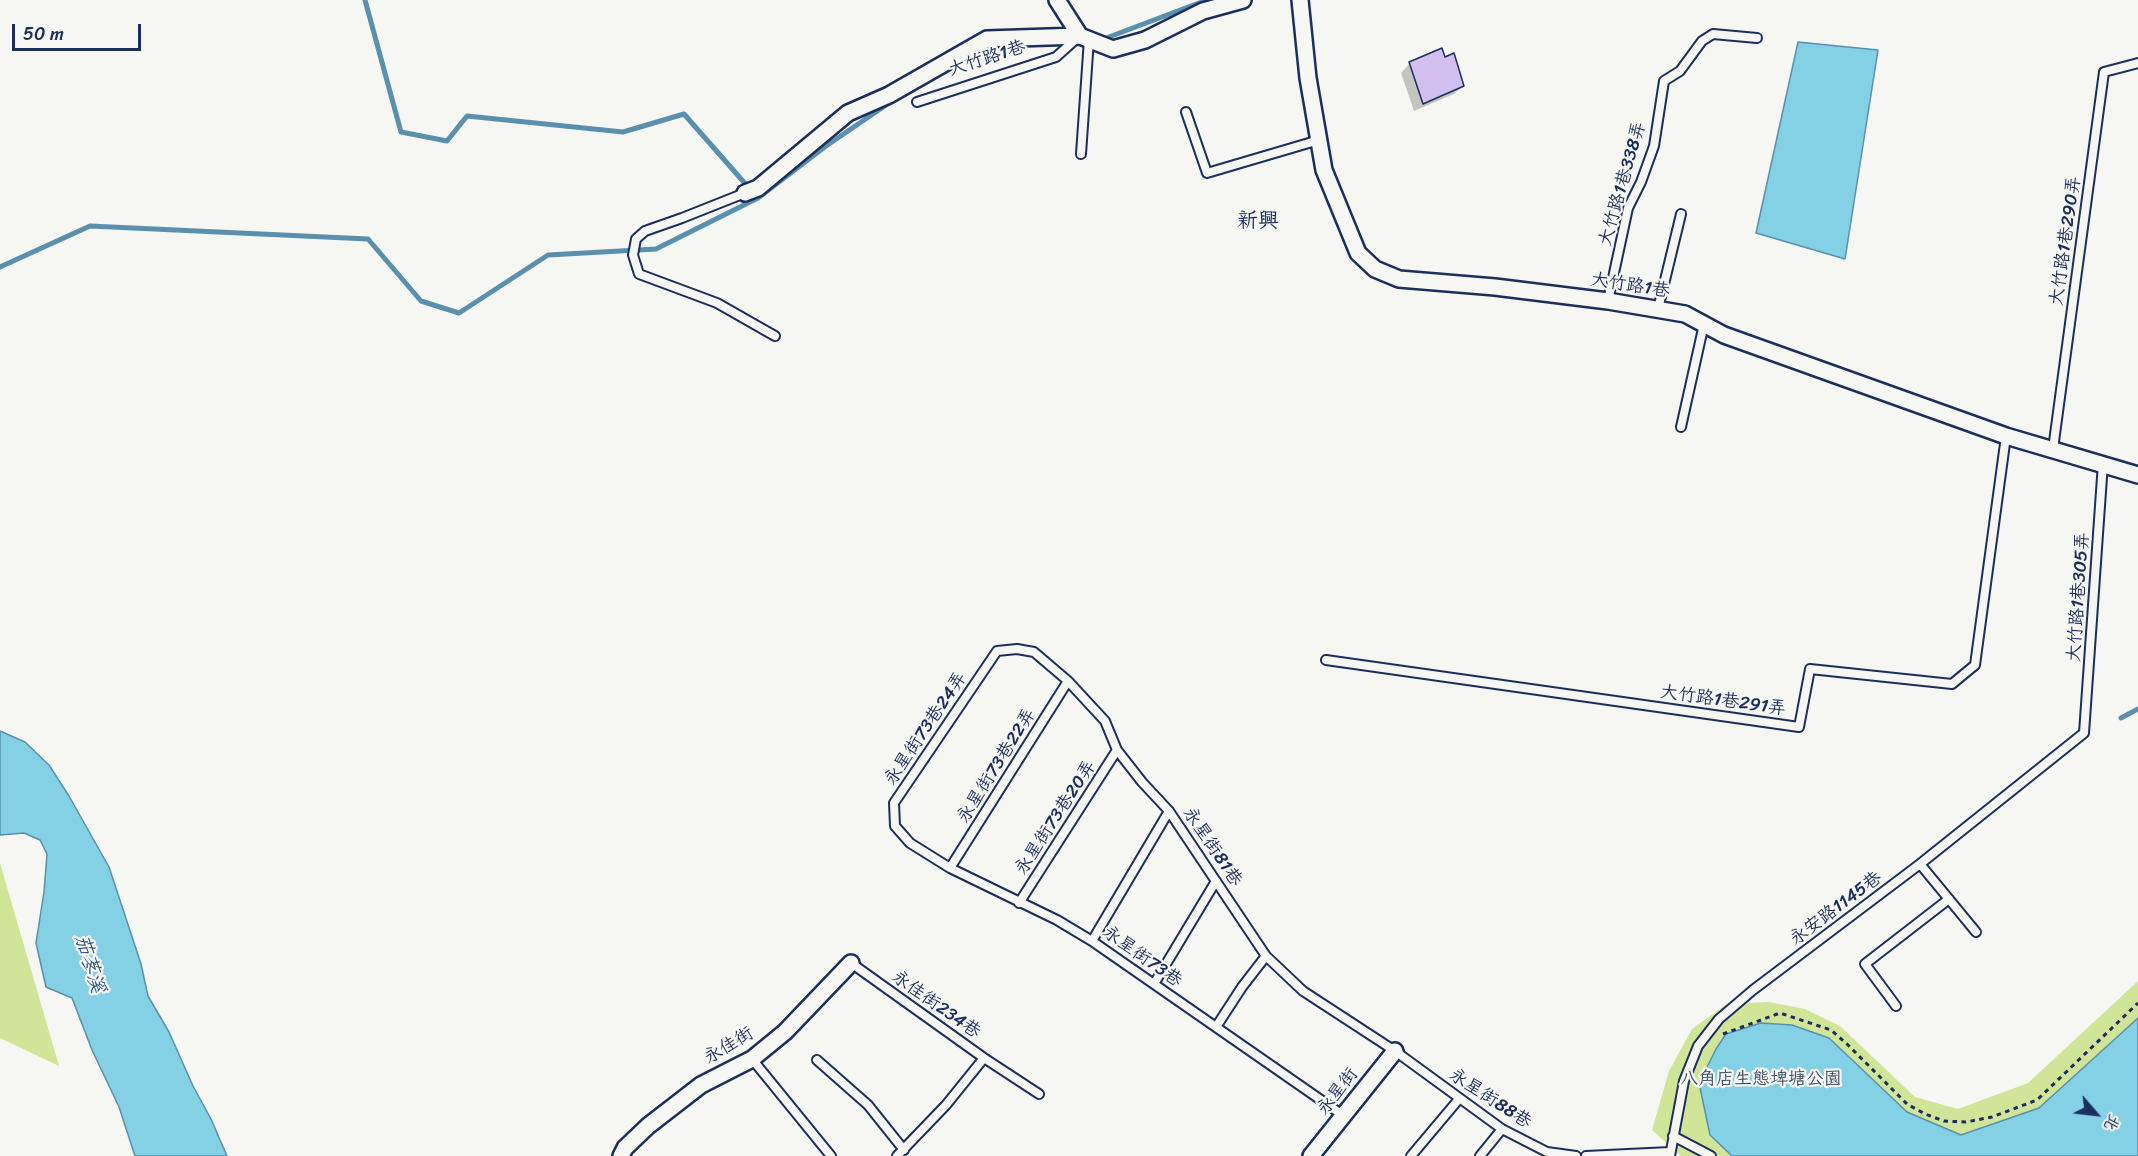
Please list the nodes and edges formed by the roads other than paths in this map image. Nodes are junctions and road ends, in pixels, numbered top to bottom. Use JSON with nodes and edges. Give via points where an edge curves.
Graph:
{"nodes":[{"id":1,"x":1057,"y":0,"type":"edge"},
{"id":2,"x":1243,"y":0,"type":"edge"},
{"id":3,"x":1300,"y":0,"type":"edge"},
{"id":4,"x":1757,"y":38,"type":"dead end"},
{"id":5,"x":1088,"y":41,"type":"junction"},
{"id":6,"x":2138,"y":63,"type":"edge"},
{"id":7,"x":917,"y":102,"type":"dead end"},
{"id":8,"x":1186,"y":112,"type":"dead end"},
{"id":9,"x":1319,"y":140,"type":"junction"},
{"id":10,"x":1081,"y":154,"type":"dead end"},
{"id":11,"x":751,"y":190,"type":"joint"},
{"id":12,"x":1681,"y":214,"type":"dead end"},
{"id":13,"x":1608,"y":301,"type":"junction"},
{"id":14,"x":1658,"y":309,"type":"junction"},
{"id":15,"x":1704,"y":324,"type":"junction"},
{"id":16,"x":775,"y":336,"type":"dead end"},
{"id":17,"x":1681,"y":427,"type":"dead end"},
{"id":18,"x":2006,"y":436,"type":"junction"},
{"id":19,"x":2053,"y":449,"type":"junction"},
{"id":20,"x":2103,"y":464,"type":"junction"},
{"id":21,"x":2138,"y":475,"type":"edge"},
{"id":22,"x":1017,"y":649,"type":"joint"},
{"id":23,"x":1326,"y":660,"type":"dead end"},
{"id":24,"x":1068,"y":681,"type":"junction"},
{"id":25,"x":2084,"y":733,"type":"joint"},
{"id":26,"x":1117,"y":750,"type":"junction"},
{"id":27,"x":1169,"y":810,"type":"junction"},
{"id":28,"x":910,"y":843,"type":"joint"},
{"id":29,"x":1920,"y":864,"type":"junction"},
{"id":30,"x":950,"y":868,"type":"junction"},
{"id":31,"x":1216,"y":881,"type":"junction"},
{"id":32,"x":1949,"y":899,"type":"junction"},
{"id":33,"x":1019,"y":903,"type":"junction"},
{"id":34,"x":1976,"y":932,"type":"dead end"},
{"id":35,"x":1092,"y":941,"type":"junction"},
{"id":36,"x":1266,"y":956,"type":"junction"},
{"id":37,"x":851,"y":963,"type":"joint"},
{"id":38,"x":1154,"y":984,"type":"junction"},
{"id":39,"x":1896,"y":1006,"type":"dead end"},
{"id":40,"x":1216,"y":1027,"type":"junction"},
{"id":41,"x":1395,"y":1052,"type":"junction"},
{"id":42,"x":984,"y":1058,"type":"junction"},
{"id":43,"x":752,"y":1059,"type":"junction"},
{"id":44,"x":817,"y":1060,"type":"dead end"},
{"id":45,"x":1039,"y":1094,"type":"dead end"},
{"id":46,"x":1460,"y":1099,"type":"junction"},
{"id":47,"x":1344,"y":1116,"type":"junction"},
{"id":48,"x":1502,"y":1129,"type":"junction"},
{"id":49,"x":1673,"y":1136,"type":"junction"},
{"id":50,"x":900,"y":1153,"type":"edge"},
{"id":51,"x":1670,"y":1154,"type":"edge"},
{"id":52,"x":621,"y":1156,"type":"edge"},
{"id":53,"x":831,"y":1156,"type":"edge"},
{"id":54,"x":1311,"y":1156,"type":"edge"},
{"id":55,"x":1411,"y":1156,"type":"edge"},
{"id":56,"x":1480,"y":1156,"type":"edge"},
{"id":57,"x":1576,"y":1156,"type":"edge"},
{"id":58,"x":1586,"y":1156,"type":"edge"},
{"id":59,"x":1711,"y":1156,"type":"edge"}],
"edges":[{"from":1,"to":5,"type":"street"},
{"from":2,"to":5,"type":"street","via":[[1203,11],[1145,40],[1113,49]]},
{"from":3,"to":9,"type":"street","name":"大竹路1巷"},
{"from":4,"to":13,"type":"lane","name":"大竹路1巷338弄","via":[[1713,34],[1702,41],[1680,71],[1664,81],[1654,146],[1628,208]]},
{"from":5,"to":7,"type":"lane","name":"大竹路1巷","via":[[1066,48],[1056,57]]},
{"from":5,"to":10,"type":"lane"},
{"from":5,"to":11,"type":"street","via":[[981,42],[889,95],[848,113]]},
{"from":6,"to":19,"type":"lane","name":"大竹路1巷290弄","via":[[2104,72]]},
{"from":8,"to":9,"type":"lane","via":[[1207,174]]},
{"from":9,"to":13,"type":"street","name":"大竹路1巷","via":[[1324,170],[1344,223],[1358,253],[1375,269],[1399,279]]},
{"from":11,"to":16,"type":"lane","via":[[645,231],[636,239],[633,255],[639,274],[717,303]]},
{"from":12,"to":14,"type":"lane"},
{"from":13,"to":14,"type":"street","name":"大竹路1巷"},
{"from":14,"to":15,"type":"street","name":"大竹路1巷","via":[[1685,314]]},
{"from":15,"to":17,"type":"lane"},
{"from":15,"to":18,"type":"street","name":"大竹路1巷","via":[[1724,335]]},
{"from":18,"to":19,"type":"street","name":"大竹路1巷"},
{"from":18,"to":23,"type":"lane","name":"大竹路1巷291弄","via":[[1976,665],[1952,684],[1810,669],[1799,727]]},
{"from":19,"to":20,"type":"street","name":"大竹路1巷"},
{"from":20,"to":21,"type":"street","name":"大竹路1巷"},
{"from":20,"to":25,"type":"lane","name":"大竹路1巷305弄"},
{"from":22,"to":24,"type":"lane","name":"永星街81巷","via":[[1034,652]]},
{"from":22,"to":28,"type":"lane","name":"永星街73巷24弄","via":[[997,651],[894,803],[895,826]]},
{"from":24,"to":26,"type":"lane","name":"永星街81巷","via":[[1105,721]]},
{"from":24,"to":30,"type":"lane","name":"永星街73巷22弄"},
{"from":25,"to":29,"type":"lane","name":"永安路1145巷"},
{"from":26,"to":27,"type":"lane","name":"永星街81巷"},
{"from":26,"to":33,"type":"lane","name":"永星街73巷20弄"},
{"from":27,"to":31,"type":"lane","name":"永星街81巷"},
{"from":27,"to":35,"type":"lane"},
{"from":28,"to":30,"type":"lane","name":"永星街73巷"},
{"from":29,"to":32,"type":"lane"},
{"from":29,"to":49,"type":"lane","name":"永安路1145巷","via":[[1719,1019],[1698,1046],[1684,1081]]},
{"from":30,"to":33,"type":"lane","name":"永星街73巷"},
{"from":31,"to":36,"type":"lane","name":"永星街81巷"},
{"from":31,"to":38,"type":"lane"},
{"from":32,"to":34,"type":"lane"},
{"from":32,"to":39,"type":"lane","via":[[1865,964]]},
{"from":33,"to":35,"type":"lane","name":"永星街73巷"},
{"from":35,"to":38,"type":"lane","name":"永星街73巷"},
{"from":36,"to":40,"type":"lane"},
{"from":36,"to":41,"type":"lane","name":"永星街81巷","via":[[1303,991]]},
{"from":37,"to":42,"type":"lane","name":"永佳街234巷"},
{"from":37,"to":43,"type":"street","name":"永佳街","via":[[785,1032]]},
{"from":38,"to":40,"type":"lane","name":"永星街73巷"},
{"from":40,"to":47,"type":"lane","name":"永星街73巷"},
{"from":41,"to":46,"type":"lane","name":"永星街88巷"},
{"from":41,"to":47,"type":"street","name":"永星街"},
{"from":42,"to":45,"type":"lane"},
{"from":42,"to":50,"type":"lane","name":"永佳街234巷"},
{"from":43,"to":52,"type":"street","name":"永佳街","via":[[701,1085],[648,1126]]},
{"from":43,"to":53,"type":"lane"},
{"from":44,"to":50,"type":"lane","via":[[868,1105]]},
{"from":46,"to":48,"type":"lane","name":"永星街88巷"},
{"from":46,"to":55,"type":"lane"},
{"from":47,"to":54,"type":"street","name":"永星街"},
{"from":48,"to":56,"type":"lane"},
{"from":48,"to":57,"type":"lane","name":"永星街88巷","via":[[1547,1152]]},
{"from":49,"to":51,"type":"lane","name":"永安路1145巷"},
{"from":49,"to":59,"type":"lane"},
{"from":51,"to":58,"type":"lane"}]}
